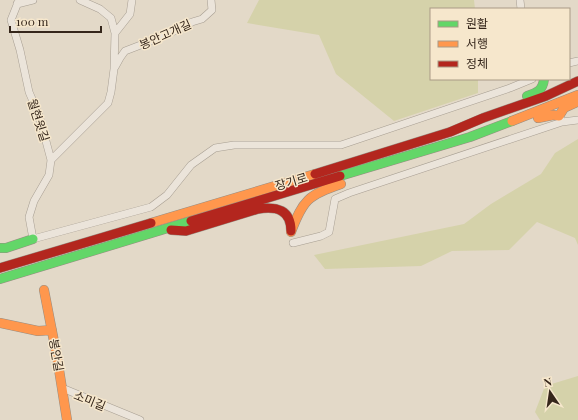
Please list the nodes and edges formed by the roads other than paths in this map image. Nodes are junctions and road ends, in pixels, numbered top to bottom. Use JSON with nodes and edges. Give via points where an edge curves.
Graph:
{"nodes":[{"id":1,"x":34,"y":0,"type":"edge"},
{"id":2,"x":80,"y":0,"type":"edge"},
{"id":3,"x":132,"y":0,"type":"edge"},
{"id":4,"x":211,"y":0,"type":"edge"},
{"id":5,"x":18,"y":2,"type":"edge"},
{"id":6,"x":115,"y":33,"type":"junction"},
{"id":7,"x":114,"y":69,"type":"junction"},
{"id":8,"x":530,"y":80,"type":"edge"},
{"id":9,"x":544,"y":80,"type":"edge"},
{"id":10,"x":548,"y":80,"type":"edge"},
{"id":11,"x":566,"y":80,"type":"edge"},
{"id":12,"x":578,"y":81,"type":"edge"},
{"id":13,"x":578,"y":95,"type":"edge"},
{"id":14,"x":578,"y":102,"type":"edge"},
{"id":15,"x":483,"y":118,"type":"junction"},
{"id":16,"x":560,"y":119,"type":"junction"},
{"id":17,"x":578,"y":120,"type":"edge"},
{"id":18,"x":470,"y":137,"type":"junction"},
{"id":19,"x":430,"y":148,"type":"junction"},
{"id":20,"x":52,"y":160,"type":"junction"},
{"id":21,"x":164,"y":228,"type":"junction"},
{"id":22,"x":33,"y":239,"type":"junction"},
{"id":23,"x":292,"y":243,"type":"dead end"},
{"id":24,"x":2,"y":247,"type":"edge"},
{"id":25,"x":0,"y":268,"type":"edge"},
{"id":26,"x":0,"y":279,"type":"edge"},
{"id":27,"x":44,"y":290,"type":"dead end"},
{"id":28,"x":0,"y":324,"type":"edge"},
{"id":29,"x":52,"y":330,"type":"junction"},
{"id":30,"x":62,"y":388,"type":"junction"},
{"id":31,"x":67,"y":420,"type":"edge"},
{"id":32,"x":140,"y":420,"type":"edge"}],
"edges":[{"from":1,"to":5,"type":"street"},
{"from":2,"to":6,"type":"street","via":[[100,9],[111,18]]},
{"from":3,"to":6,"type":"street","via":[[130,14]]},
{"from":4,"to":7,"type":"street","name":"봉안고개길","via":[[212,10],[202,19],[125,51]]},
{"from":5,"to":20,"type":"street","name":"월현윗길","via":[[11,20],[30,92]]},
{"from":6,"to":7,"type":"street","name":"봉안고개길"},
{"from":7,"to":20,"type":"street","name":"봉안고개길","via":[[108,103]]},
{"from":8,"to":22,"type":"street","via":[[341,145],[234,145],[215,148],[191,164],[168,194],[151,207]]},
{"from":9,"to":15,"type":"main road","via":[[539,92],[487,110]]},
{"from":10,"to":11,"type":"main road","via":[[554,85]]},
{"from":12,"to":15,"type":"main road","name":"장기로","via":[[546,96]]},
{"from":13,"to":18,"type":"main road","name":"장기로"},
{"from":14,"to":16,"type":"main road","via":[[564,108]]},
{"from":15,"to":25,"type":"main road","name":"장기로","via":[[411,145]]},
{"from":16,"to":17,"type":"street"},
{"from":16,"to":18,"type":"main road","via":[[553,115],[543,116],[488,136]]},
{"from":16,"to":23,"type":"street","via":[[335,199],[329,232]]},
{"from":18,"to":19,"type":"main road","name":"장기로"},
{"from":19,"to":21,"type":"main road","name":"장기로"},
{"from":19,"to":21,"type":"main road","via":[[415,161],[310,196],[300,209],[291,232],[290,219],[286,214],[271,208],[186,231]]},
{"from":20,"to":22,"type":"street","via":[[49,176],[34,201],[29,217]]},
{"from":21,"to":26,"type":"main road","name":"장기로"},
{"from":22,"to":24,"type":"main road"},
{"from":27,"to":29,"type":"main road","name":"봉안길"},
{"from":28,"to":29,"type":"main road","via":[[38,331]]},
{"from":29,"to":30,"type":"main road","name":"봉안길"},
{"from":30,"to":31,"type":"main road","name":"봉안길"},
{"from":30,"to":32,"type":"street","name":"소미길"}]}
